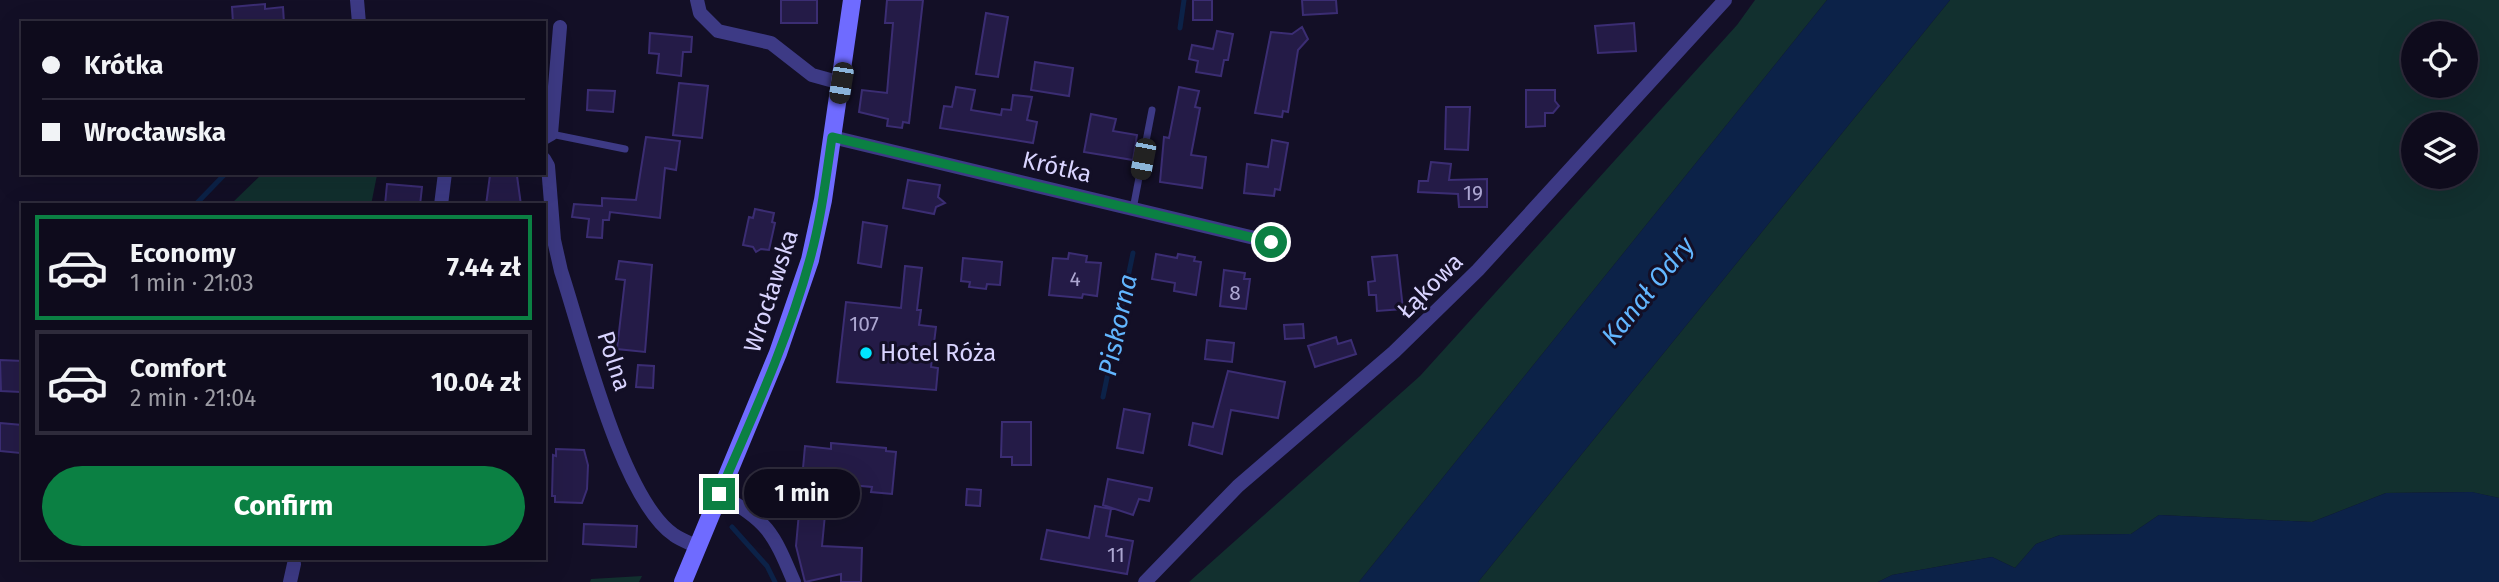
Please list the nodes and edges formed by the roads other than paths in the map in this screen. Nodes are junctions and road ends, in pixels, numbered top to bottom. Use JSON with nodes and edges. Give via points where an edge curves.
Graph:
{"nodes":[{"id":1,"x":357,"y":0,"type":"edge"},
{"id":2,"x":697,"y":0,"type":"edge"},
{"id":3,"x":852,"y":0,"type":"edge"},
{"id":4,"x":1725,"y":0,"type":"edge"},
{"id":5,"x":359,"y":21,"type":"edge"},
{"id":6,"x":560,"y":27,"type":"dead end"},
{"id":7,"x":841,"y":83,"type":"junction"},
{"id":8,"x":1152,"y":110,"type":"dead end"},
{"id":9,"x":548,"y":136,"type":"edge"},
{"id":10,"x":832,"y":137,"type":"junction"},
{"id":11,"x":625,"y":149,"type":"dead end"},
{"id":12,"x":546,"y":162,"type":"edge"},
{"id":13,"x":445,"y":175,"type":"edge"},
{"id":14,"x":441,"y":203,"type":"edge"},
{"id":15,"x":1133,"y":209,"type":"junction"},
{"id":16,"x":1271,"y":242,"type":"dead end"},
{"id":17,"x":719,"y":494,"type":"junction"},
{"id":18,"x":698,"y":547,"type":"junction"},
{"id":19,"x":294,"y":564,"type":"dead end"},
{"id":20,"x":290,"y":582,"type":"edge"},
{"id":21,"x":683,"y":582,"type":"edge"},
{"id":22,"x":794,"y":582,"type":"edge"},
{"id":23,"x":1146,"y":582,"type":"edge"}],
"edges":[{"from":1,"to":5,"type":"street"},
{"from":2,"to":7,"type":"street","via":[[700,13],[718,31],[771,43],[812,75]]},
{"from":3,"to":7,"type":"main road","name":"Wrocławska"},
{"from":4,"to":23,"type":"street","name":"Łąkowa","via":[[1478,270],[1394,352],[1238,486]]},
{"from":6,"to":9,"type":"street"},
{"from":7,"to":10,"type":"main road","name":"Wrocławska"},
{"from":8,"to":15,"type":"lane"},
{"from":9,"to":11,"type":"lane"},
{"from":10,"to":15,"type":"street","name":"Krótka"},
{"from":10,"to":17,"type":"main road","name":"Wrocławska","via":[[810,260],[778,353]]},
{"from":12,"to":18,"type":"street","name":"Polna","via":[[561,271],[621,456],[651,511],[673,535]]},
{"from":13,"to":14,"type":"street"},
{"from":15,"to":16,"type":"street","name":"Krótka"},
{"from":17,"to":18,"type":"main road","name":"Wrocławska"},
{"from":17,"to":22,"type":"street","via":[[751,512],[770,530]]},
{"from":18,"to":21,"type":"main road","name":"Wrocławska"},
{"from":19,"to":20,"type":"street"}]}
